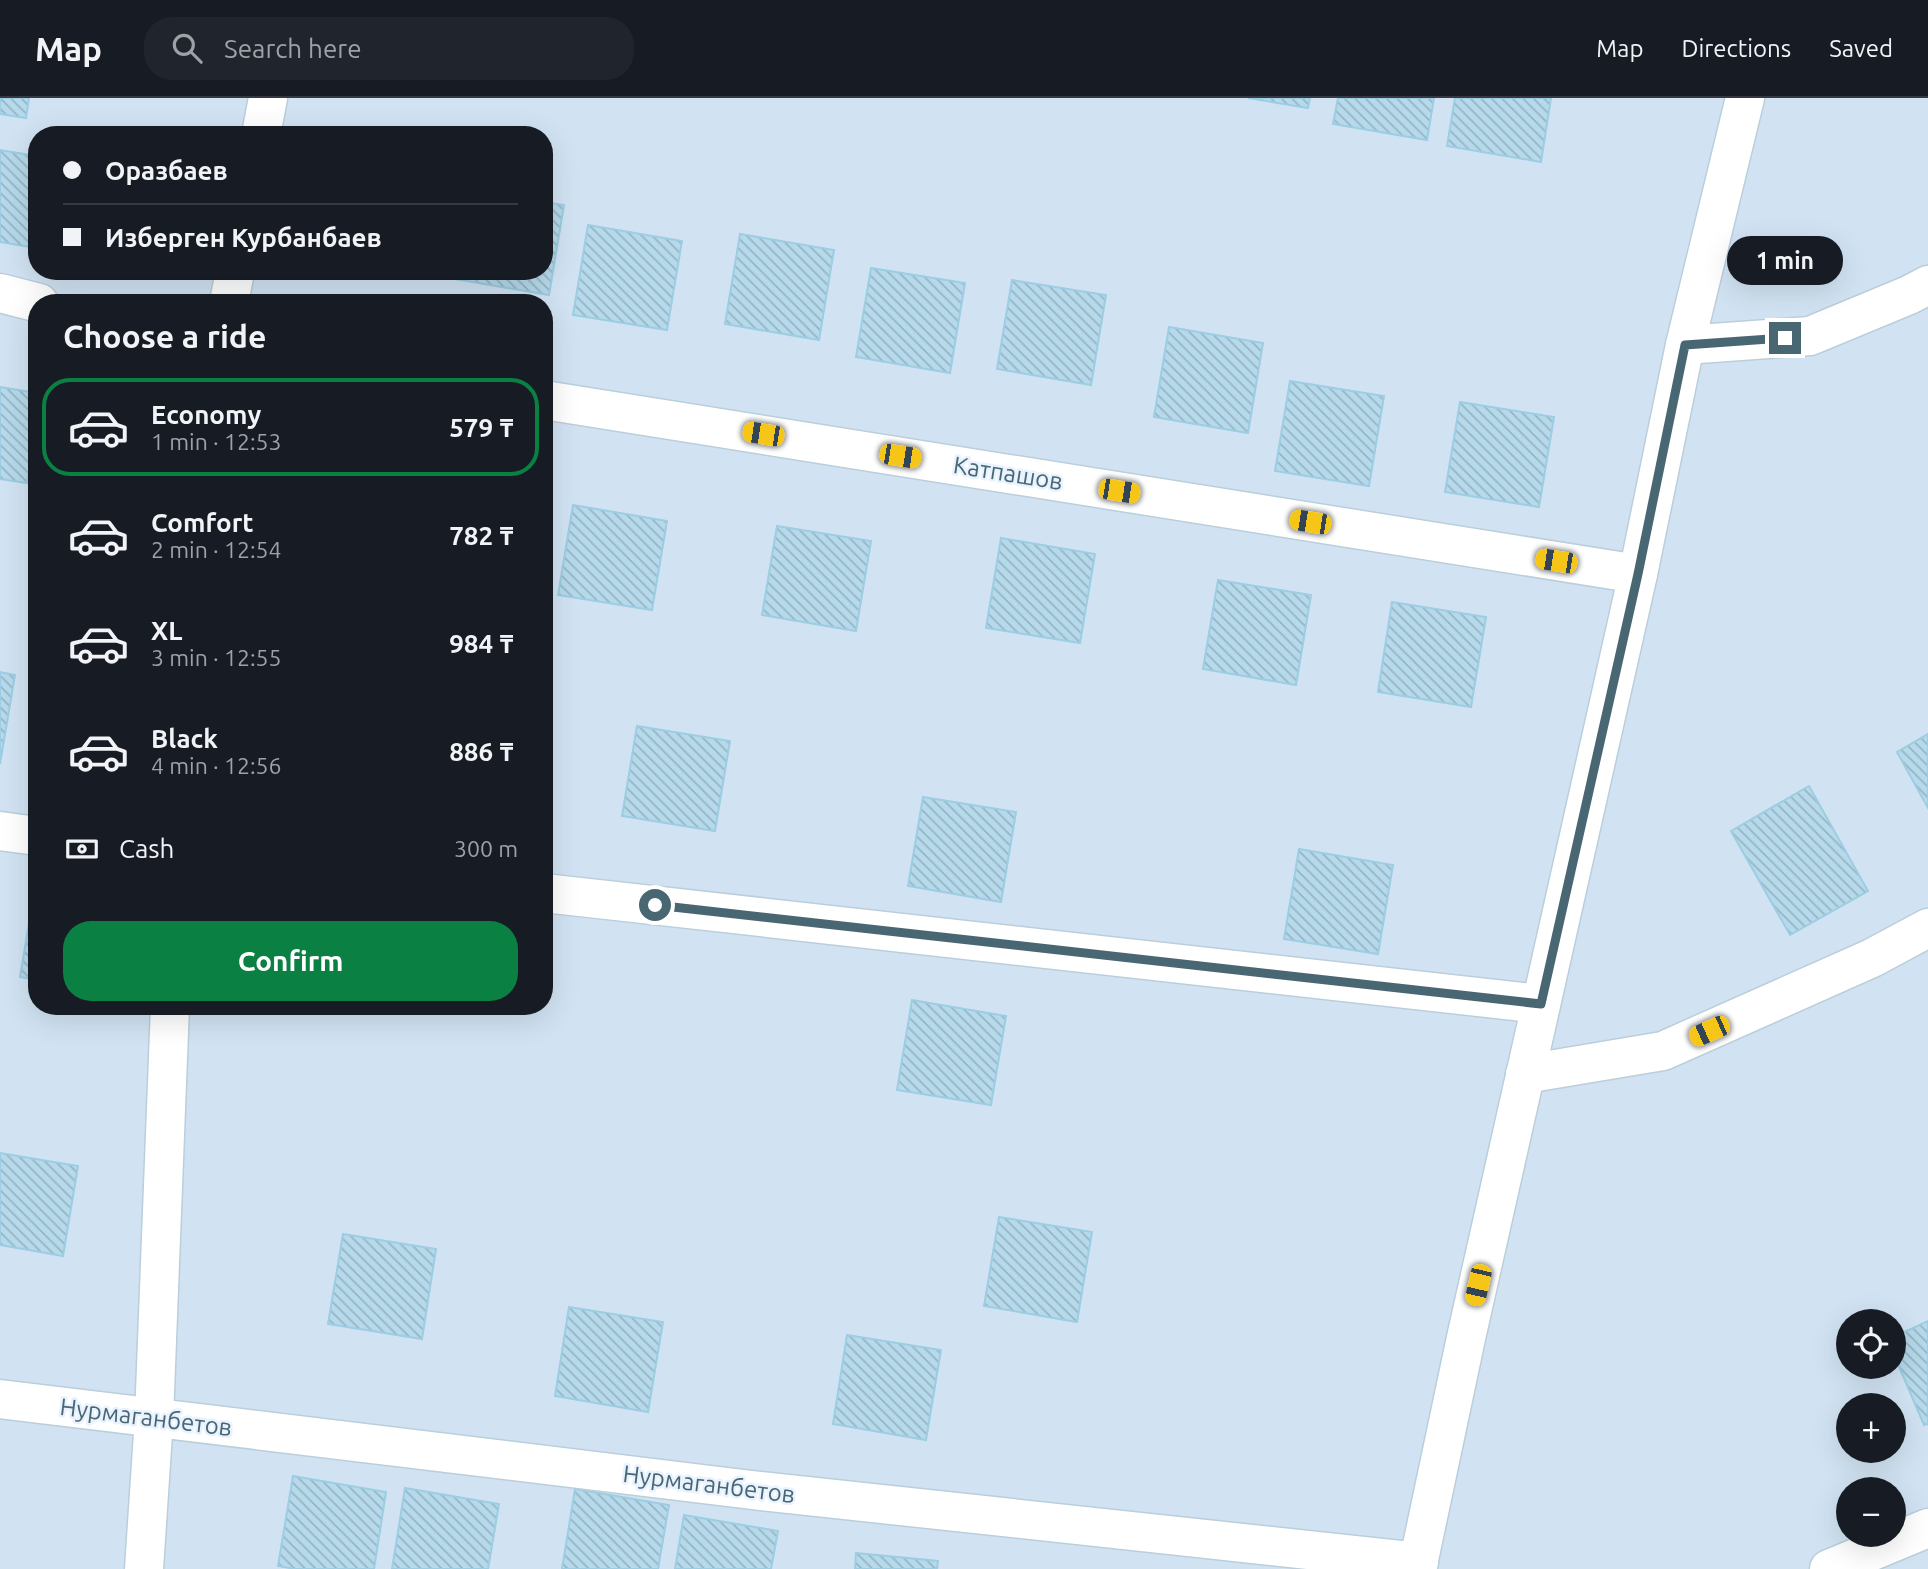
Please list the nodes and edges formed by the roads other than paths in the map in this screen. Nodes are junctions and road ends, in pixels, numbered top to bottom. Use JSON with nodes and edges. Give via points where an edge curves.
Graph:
{"nodes":[{"id":1,"x":268,"y":98,"type":"edge"},
{"id":2,"x":1745,"y":98,"type":"edge"},
{"id":3,"x":263,"y":126,"type":"edge"},
{"id":4,"x":1928,"y":285,"type":"edge"},
{"id":5,"x":0,"y":293,"type":"edge"},
{"id":6,"x":28,"y":300,"type":"edge"},
{"id":7,"x":1685,"y":345,"type":"junction"},
{"id":8,"x":553,"y":401,"type":"edge"},
{"id":9,"x":1638,"y":574,"type":"junction"},
{"id":10,"x":0,"y":831,"type":"edge"},
{"id":11,"x":28,"y":834,"type":"edge"},
{"id":12,"x":553,"y":894,"type":"edge"},
{"id":13,"x":1928,"y":928,"type":"edge"},
{"id":14,"x":1541,"y":1004,"type":"junction"},
{"id":15,"x":170,"y":1015,"type":"edge"},
{"id":16,"x":1525,"y":1074,"type":"junction"},
{"id":17,"x":0,"y":1399,"type":"edge"},
{"id":18,"x":154,"y":1418,"type":"junction"},
{"id":19,"x":1928,"y":1528,"type":"edge"},
{"id":20,"x":1418,"y":1565,"type":"edge"},
{"id":21,"x":144,"y":1569,"type":"edge"},
{"id":22,"x":1829,"y":1569,"type":"edge"}],
"edges":[{"from":1,"to":3,"type":"street"},
{"from":2,"to":7,"type":"street"},
{"from":4,"to":7,"type":"street","via":[[1810,337]]},
{"from":5,"to":6,"type":"street"},
{"from":7,"to":9,"type":"street"},
{"from":8,"to":9,"type":"street","name":"Катпашов"},
{"from":9,"to":14,"type":"street"},
{"from":10,"to":11,"type":"street"},
{"from":12,"to":14,"type":"street"},
{"from":13,"to":16,"type":"street","via":[[1872,958],[1663,1051]]},
{"from":14,"to":16,"type":"street"},
{"from":15,"to":18,"type":"street"},
{"from":16,"to":20,"type":"street"},
{"from":17,"to":18,"type":"street","name":"Нурмаганбетов"},
{"from":18,"to":20,"type":"street","name":"Нурмаганбетов"},
{"from":18,"to":21,"type":"street"},
{"from":19,"to":22,"type":"street"}]}
